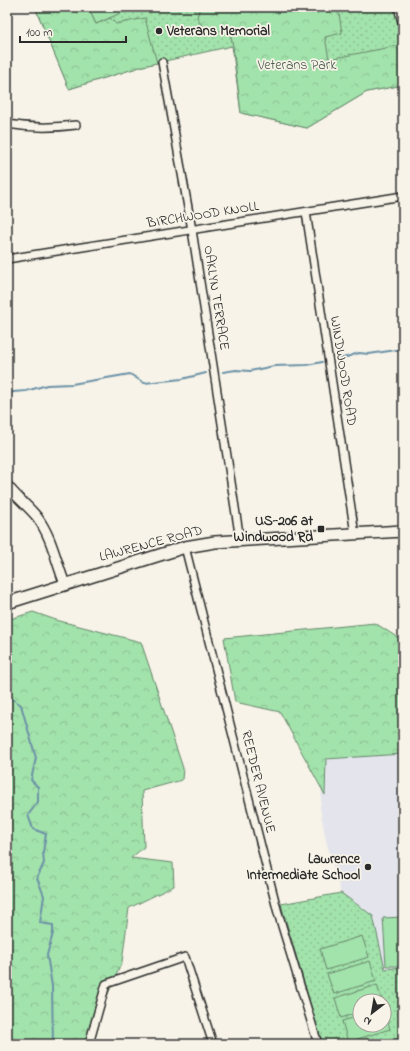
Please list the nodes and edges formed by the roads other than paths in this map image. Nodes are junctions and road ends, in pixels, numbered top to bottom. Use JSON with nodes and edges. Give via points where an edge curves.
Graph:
{"nodes":[{"id":1,"x":398,"y":7,"type":"edge"},
{"id":2,"x":403,"y":26,"type":"edge"},
{"id":3,"x":162,"y":62,"type":"dead end"},
{"id":4,"x":7,"y":124,"type":"edge"},
{"id":5,"x":76,"y":125,"type":"dead end"},
{"id":6,"x":403,"y":196,"type":"edge"},
{"id":7,"x":306,"y":212,"type":"junction"},
{"id":8,"x":192,"y":230,"type":"junction"},
{"id":9,"x":7,"y":260,"type":"edge"},
{"id":10,"x":7,"y":485,"type":"edge"},
{"id":11,"x":403,"y":531,"type":"edge"},
{"id":12,"x":355,"y":534,"type":"junction"},
{"id":13,"x":240,"y":540,"type":"junction"},
{"id":14,"x":185,"y":547,"type":"junction"},
{"id":15,"x":64,"y":584,"type":"junction"},
{"id":16,"x":7,"y":603,"type":"edge"},
{"id":17,"x":89,"y":1044,"type":"edge"},
{"id":18,"x":213,"y":1044,"type":"edge"},
{"id":19,"x":318,"y":1044,"type":"edge"}],
"edges":[{"from":1,"to":2,"type":"street"},
{"from":3,"to":8,"type":"street","name":"OAKLYN TERRACE"},
{"from":4,"to":5,"type":"street","via":[[46,128]]},
{"from":6,"to":7,"type":"street","name":"BIRCHWOOD KNOLL"},
{"from":7,"to":8,"type":"street","name":"BIRCHWOOD KNOLL"},
{"from":7,"to":12,"type":"street","name":"WINDWOOD ROAD"},
{"from":8,"to":9,"type":"street","name":"BIRCHWOOD KNOLL"},
{"from":8,"to":13,"type":"street","name":"OAKLYN TERRACE"},
{"from":10,"to":15,"type":"street","via":[[45,529]]},
{"from":11,"to":12,"type":"main road","name":"LAWRENCE ROAD"},
{"from":12,"to":13,"type":"main road","name":"LAWRENCE ROAD"},
{"from":13,"to":14,"type":"main road","name":"LAWRENCE ROAD"},
{"from":14,"to":15,"type":"main road","name":"LAWRENCE ROAD"},
{"from":14,"to":19,"type":"street","name":"REEDER AVENUE","via":[[278,913]]},
{"from":15,"to":16,"type":"main road","name":"LAWRENCE ROAD"},
{"from":17,"to":18,"type":"street","via":[[106,984],[185,957]]}]}
